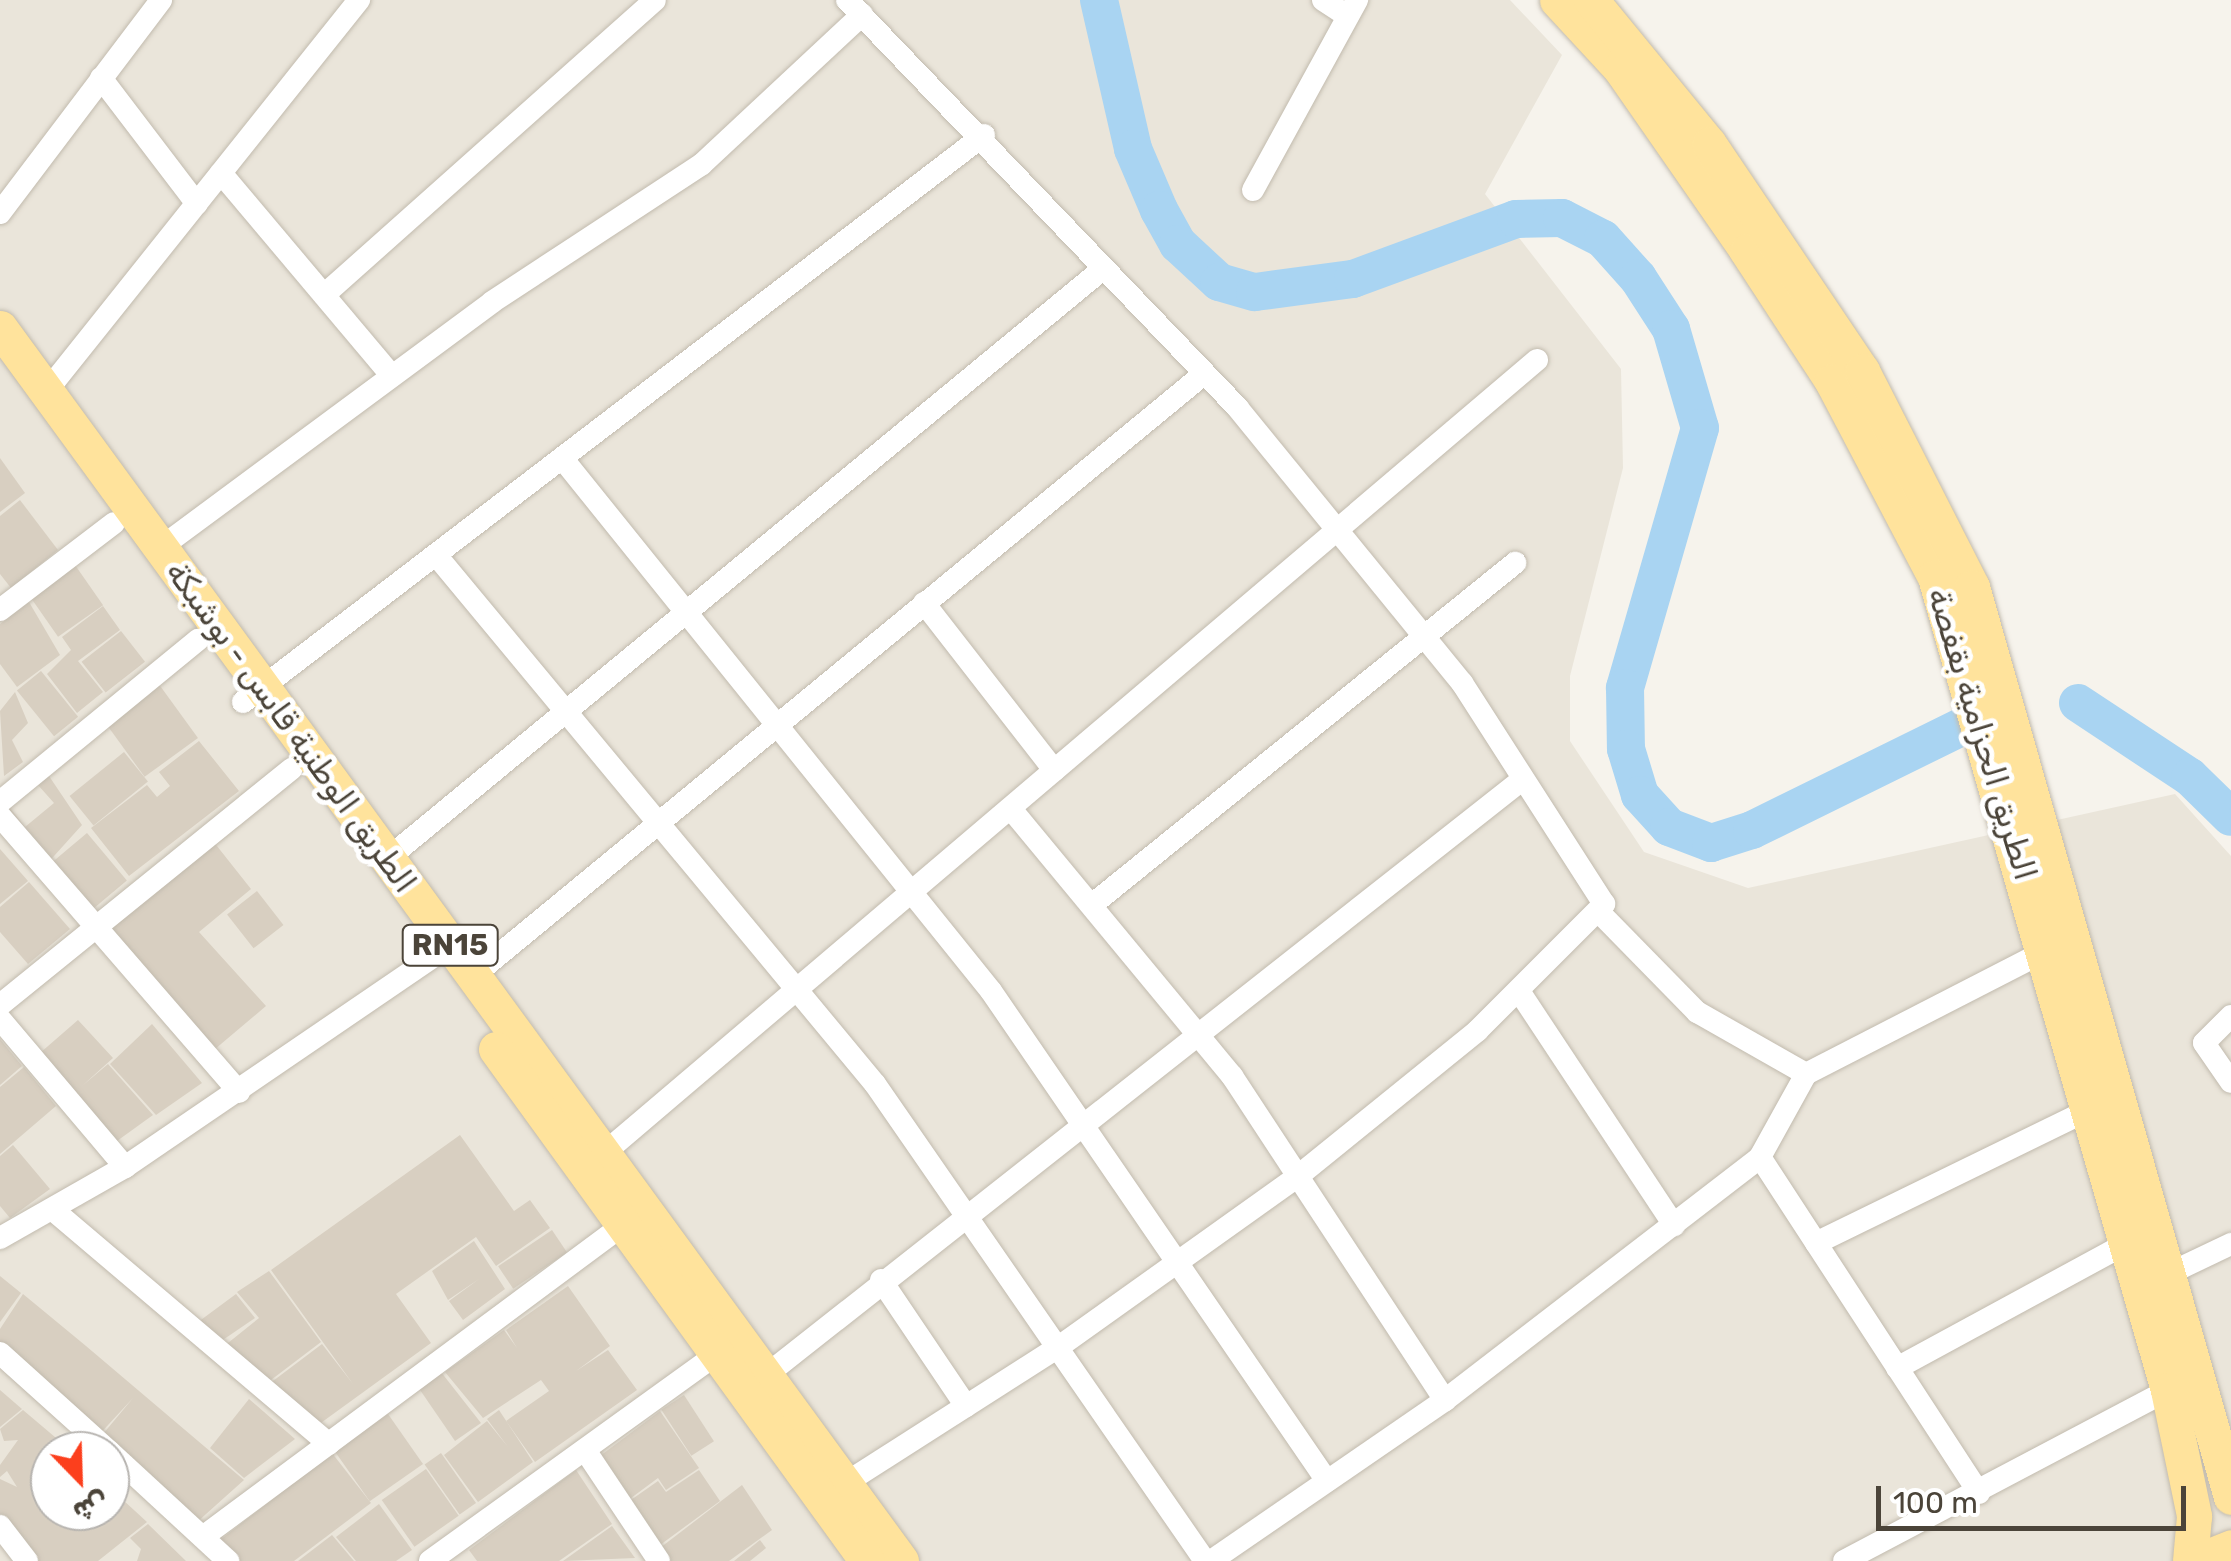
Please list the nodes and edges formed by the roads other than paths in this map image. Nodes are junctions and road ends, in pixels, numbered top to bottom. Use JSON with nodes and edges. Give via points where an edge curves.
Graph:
{"nodes":[{"id":1,"x":359,"y":0,"type":"edge"},
{"id":2,"x":655,"y":0,"type":"edge"},
{"id":3,"x":1323,"y":0,"type":"edge"},
{"id":4,"x":1557,"y":0,"type":"edge"},
{"id":5,"x":1591,"y":0,"type":"edge"},
{"id":6,"x":157,"y":2,"type":"edge"},
{"id":7,"x":855,"y":7,"type":"edge"},
{"id":8,"x":1351,"y":8,"type":"edge"},
{"id":9,"x":100,"y":78,"type":"junction"},
{"id":10,"x":984,"y":135,"type":"junction"},
{"id":11,"x":221,"y":173,"type":"junction"},
{"id":12,"x":1254,"y":190,"type":"dead end"},
{"id":13,"x":196,"y":204,"type":"junction"},
{"id":14,"x":0,"y":212,"type":"edge"},
{"id":15,"x":1104,"y":268,"type":"junction"},
{"id":16,"x":324,"y":295,"type":"junction"},
{"id":17,"x":0,"y":328,"type":"edge"},
{"id":18,"x":1537,"y":360,"type":"dead end"},
{"id":19,"x":0,"y":370,"type":"edge"},
{"id":20,"x":1204,"y":372,"type":"junction"},
{"id":21,"x":392,"y":376,"type":"junction"},
{"id":22,"x":46,"y":392,"type":"junction"},
{"id":23,"x":562,"y":458,"type":"junction"},
{"id":24,"x":114,"y":523,"type":"junction"},
{"id":25,"x":1334,"y":526,"type":"junction"},
{"id":26,"x":160,"y":548,"type":"junction"},
{"id":27,"x":436,"y":555,"type":"junction"},
{"id":28,"x":1514,"y":564,"type":"dead end"},
{"id":29,"x":924,"y":603,"type":"junction"},
{"id":30,"x":0,"y":610,"type":"edge"},
{"id":31,"x":686,"y":618,"type":"junction"},
{"id":32,"x":1422,"y":634,"type":"junction"},
{"id":33,"x":198,"y":640,"type":"junction"},
{"id":34,"x":253,"y":695,"type":"junction"},
{"id":35,"x":563,"y":717,"type":"junction"},
{"id":36,"x":774,"y":727,"type":"junction"},
{"id":37,"x":291,"y":768,"type":"junction"},
{"id":38,"x":1054,"y":770,"type":"junction"},
{"id":39,"x":1523,"y":779,"type":"junction"},
{"id":40,"x":0,"y":802,"type":"edge"},
{"id":41,"x":1010,"y":808,"type":"junction"},
{"id":42,"x":0,"y":816,"type":"edge"},
{"id":43,"x":654,"y":824,"type":"junction"},
{"id":44,"x":387,"y":858,"type":"junction"},
{"id":45,"x":909,"y":890,"type":"junction"},
{"id":46,"x":1093,"y":904,"type":"junction"},
{"id":47,"x":1599,"y":912,"type":"junction"},
{"id":48,"x":92,"y":930,"type":"junction"},
{"id":49,"x":2047,"y":950,"type":"junction"},
{"id":50,"x":441,"y":952,"type":"junction"},
{"id":51,"x":473,"y":976,"type":"junction"},
{"id":52,"x":796,"y":992,"type":"junction"},
{"id":53,"x":1519,"y":992,"type":"junction"},
{"id":54,"x":0,"y":1005,"type":"edge"},
{"id":55,"x":2231,"y":1016,"type":"edge"},
{"id":56,"x":0,"y":1019,"type":"edge"},
{"id":57,"x":1200,"y":1034,"type":"junction"},
{"id":58,"x":1806,"y":1074,"type":"junction"},
{"id":59,"x":2231,"y":1082,"type":"edge"},
{"id":60,"x":239,"y":1092,"type":"junction"},
{"id":61,"x":2089,"y":1110,"type":"junction"},
{"id":62,"x":1084,"y":1126,"type":"junction"},
{"id":63,"x":603,"y":1154,"type":"junction"},
{"id":64,"x":1760,"y":1156,"type":"junction"},
{"id":65,"x":125,"y":1167,"type":"junction"},
{"id":66,"x":1297,"y":1177,"type":"junction"},
{"id":67,"x":52,"y":1209,"type":"junction"},
{"id":68,"x":966,"y":1210,"type":"junction"},
{"id":69,"x":623,"y":1224,"type":"junction"},
{"id":70,"x":1674,"y":1225,"type":"junction"},
{"id":71,"x":4,"y":1228,"type":"edge"},
{"id":72,"x":2129,"y":1242,"type":"junction"},
{"id":73,"x":1816,"y":1243,"type":"junction"},
{"id":74,"x":2231,"y":1244,"type":"edge"},
{"id":75,"x":1177,"y":1257,"type":"junction"},
{"id":76,"x":2168,"y":1274,"type":"junction"},
{"id":77,"x":882,"y":1280,"type":"junction"},
{"id":78,"x":1060,"y":1346,"type":"junction"},
{"id":79,"x":728,"y":1347,"type":"junction"},
{"id":80,"x":0,"y":1353,"type":"edge"},
{"id":81,"x":1897,"y":1368,"type":"junction"},
{"id":82,"x":765,"y":1376,"type":"junction"},
{"id":83,"x":2168,"y":1390,"type":"junction"},
{"id":84,"x":1445,"y":1400,"type":"junction"},
{"id":85,"x":966,"y":1406,"type":"junction"},
{"id":86,"x":2223,"y":1427,"type":"edge"},
{"id":87,"x":88,"y":1431,"type":"edge"},
{"id":88,"x":329,"y":1444,"type":"junction"},
{"id":89,"x":585,"y":1450,"type":"junction"},
{"id":90,"x":130,"y":1469,"type":"edge"},
{"id":91,"x":1327,"y":1481,"type":"junction"},
{"id":92,"x":844,"y":1484,"type":"junction"},
{"id":93,"x":1978,"y":1493,"type":"junction"},
{"id":94,"x":2231,"y":1497,"type":"edge"},
{"id":95,"x":0,"y":1526,"type":"edge"},
{"id":96,"x":204,"y":1536,"type":"junction"},
{"id":97,"x":2231,"y":1548,"type":"edge"},
{"id":98,"x":26,"y":1561,"type":"edge"},
{"id":99,"x":228,"y":1561,"type":"edge"},
{"id":100,"x":430,"y":1561,"type":"edge"},
{"id":101,"x":660,"y":1561,"type":"edge"},
{"id":102,"x":867,"y":1561,"type":"edge"},
{"id":103,"x":900,"y":1561,"type":"edge"},
{"id":104,"x":1208,"y":1561,"type":"edge"},
{"id":105,"x":1844,"y":1561,"type":"edge"},
{"id":106,"x":2190,"y":1561,"type":"edge"},
{"id":107,"x":2197,"y":1561,"type":"edge"}],
"edges":[{"from":1,"to":11,"type":"street"},
{"from":2,"to":16,"type":"street"},
{"from":3,"to":8,"type":"street"},
{"from":4,"to":49,"type":"main road","name":"الطريق الحزامية بقفصة","via":[[1686,158],[1884,473],[1959,644]]},
{"from":5,"to":76,"type":"main road","name":"الطريق الحزامية بقفصة","via":[[1708,144],[1821,310],[1944,523],[2036,793]]},
{"from":6,"to":9,"type":"street"},
{"from":7,"to":10,"type":"street"},
{"from":7,"to":21,"type":"street","via":[[702,164]]},
{"from":8,"to":12,"type":"street"},
{"from":9,"to":13,"type":"street"},
{"from":9,"to":14,"type":"street"},
{"from":10,"to":15,"type":"street"},
{"from":10,"to":23,"type":"street"},
{"from":11,"to":13,"type":"street"},
{"from":11,"to":16,"type":"street"},
{"from":13,"to":22,"type":"street"},
{"from":15,"to":20,"type":"street"},
{"from":15,"to":31,"type":"street"},
{"from":16,"to":21,"type":"street"},
{"from":17,"to":22,"type":"main road","name":"الطريق الوطنية قابس - بوشبكة","number":"RN15"},
{"from":18,"to":25,"type":"street"},
{"from":19,"to":24,"type":"main road","name":"الطريق الوطنية قابس - بوشبكة","number":"RN15"},
{"from":20,"to":25,"type":"street"},
{"from":20,"to":29,"type":"street"},
{"from":21,"to":26,"type":"street"},
{"from":22,"to":26,"type":"main road","name":"الطريق الوطنية قابس - بوشبكة","number":"RN15"},
{"from":23,"to":27,"type":"street"},
{"from":23,"to":31,"type":"street"},
{"from":24,"to":30,"type":"street"},
{"from":24,"to":33,"type":"main road","name":"الطريق الوطنية قابس - بوشبكة","number":"RN15"},
{"from":25,"to":32,"type":"street"},
{"from":25,"to":38,"type":"street"},
{"from":26,"to":34,"type":"main road","name":"الطريق الوطنية قابس - بوشبكة","number":"RN15"},
{"from":27,"to":34,"type":"street"},
{"from":27,"to":35,"type":"street"},
{"from":28,"to":32,"type":"street"},
{"from":29,"to":36,"type":"street"},
{"from":29,"to":38,"type":"street"},
{"from":31,"to":35,"type":"street"},
{"from":31,"to":36,"type":"street"},
{"from":32,"to":39,"type":"street"},
{"from":32,"to":46,"type":"street"},
{"from":33,"to":34,"type":"main road","name":"الطريق الوطنية قابس - بوشبكة","number":"RN15"},
{"from":33,"to":40,"type":"street"},
{"from":34,"to":37,"type":"main road","name":"الطريق الوطنية قابس - بوشبكة","number":"RN15"},
{"from":34,"to":44,"type":"main road","name":"الطريق الوطنية قابس - بوشبكة","number":"RN15"},
{"from":35,"to":43,"type":"street"},
{"from":35,"to":44,"type":"street"},
{"from":36,"to":43,"type":"street"},
{"from":36,"to":45,"type":"street"},
{"from":37,"to":48,"type":"street"},
{"from":37,"to":50,"type":"main road","name":"الطريق الوطنية قابس - بوشبكة","number":"RN15"},
{"from":38,"to":41,"type":"street"},
{"from":39,"to":47,"type":"street","via":[[1603,894]]},
{"from":39,"to":57,"type":"street"},
{"from":41,"to":45,"type":"street"},
{"from":41,"to":46,"type":"street"},
{"from":42,"to":48,"type":"street"},
{"from":43,"to":51,"type":"street"},
{"from":43,"to":52,"type":"street"},
{"from":44,"to":50,"type":"main road","name":"الطريق الوطنية قابس - بوشبكة","number":"RN15"},
{"from":45,"to":52,"type":"street"},
{"from":45,"to":62,"type":"street"},
{"from":46,"to":57,"type":"street"},
{"from":47,"to":53,"type":"street"},
{"from":47,"to":58,"type":"street","via":[[1697,1012]]},
{"from":48,"to":54,"type":"street"},
{"from":48,"to":60,"type":"street"},
{"from":49,"to":58,"type":"street"},
{"from":49,"to":61,"type":"main road","name":"الطريق الحزامية بقفصة"},
{"from":50,"to":51,"type":"main road","name":"الطريق الوطنية قابس - بوشبكة","number":"RN15"},
{"from":50,"to":60,"type":"street"},
{"from":50,"to":69,"type":"main road","name":"الطريق الوطنية قابس - بوشبكة","number":"RN15"},
{"from":51,"to":63,"type":"main road","name":"الطريق الوطنية قابس - بوشبكة","number":"RN15"},
{"from":52,"to":63,"type":"street"},
{"from":52,"to":68,"type":"street"},
{"from":53,"to":66,"type":"street"},
{"from":53,"to":70,"type":"street"},
{"from":55,"to":59,"type":"street","via":[[2204,1043]]},
{"from":56,"to":65,"type":"street"},
{"from":57,"to":62,"type":"street"},
{"from":57,"to":66,"type":"street"},
{"from":58,"to":64,"type":"street"},
{"from":60,"to":65,"type":"street"},
{"from":61,"to":72,"type":"main road","name":"الطريق الحزامية بقفصة"},
{"from":61,"to":73,"type":"street"},
{"from":62,"to":68,"type":"street"},
{"from":62,"to":75,"type":"street"},
{"from":63,"to":79,"type":"main road","name":"الطريق الوطنية قابس - بوشبكة","number":"RN15"},
{"from":64,"to":70,"type":"street"},
{"from":64,"to":73,"type":"street"},
{"from":65,"to":67,"type":"street"},
{"from":66,"to":75,"type":"street"},
{"from":66,"to":84,"type":"street"},
{"from":67,"to":71,"type":"street"},
{"from":67,"to":88,"type":"street"},
{"from":68,"to":77,"type":"street"},
{"from":68,"to":78,"type":"street"},
{"from":69,"to":79,"type":"main road","name":"الطريق الوطنية قابس - بوشبكة","number":"RN15"},
{"from":69,"to":88,"type":"street"},
{"from":70,"to":84,"type":"street"},
{"from":72,"to":81,"type":"street"},
{"from":72,"to":83,"type":"main road","name":"الطريق الحزامية بقفصة"},
{"from":73,"to":81,"type":"street"},
{"from":74,"to":76,"type":"street"},
{"from":75,"to":78,"type":"street"},
{"from":75,"to":91,"type":"street"},
{"from":76,"to":86,"type":"main road","name":"الطريق الحزامية بقفصة"},
{"from":77,"to":82,"type":"street"},
{"from":77,"to":85,"type":"street"},
{"from":78,"to":85,"type":"street"},
{"from":78,"to":104,"type":"street"},
{"from":79,"to":82,"type":"main road","name":"الطريق الوطنية قابس - بوشبكة","number":"RN15"},
{"from":79,"to":89,"type":"street"},
{"from":79,"to":102,"type":"main road","name":"الطريق الوطنية قابس - بوشبكة","number":"RN15"},
{"from":80,"to":87,"type":"street"},
{"from":81,"to":93,"type":"street"},
{"from":82,"to":92,"type":"main road","name":"الطريق الوطنية قابس - بوشبكة","number":"RN15"},
{"from":83,"to":93,"type":"street"},
{"from":83,"to":106,"type":"main road","name":"الطريق الحزامية بقفصة","via":[[2194,1516]]},
{"from":84,"to":91,"type":"street"},
{"from":85,"to":92,"type":"street"},
{"from":86,"to":94,"type":"main road","name":"الطريق الحزامية بقفصة"},
{"from":88,"to":96,"type":"street"},
{"from":89,"to":100,"type":"street"},
{"from":89,"to":101,"type":"street"},
{"from":90,"to":96,"type":"street"},
{"from":91,"to":104,"type":"street"},
{"from":92,"to":103,"type":"main road","name":"الطريق الوطنية قابس - بوشبكة","number":"RN15"},
{"from":93,"to":105,"type":"street"},
{"from":95,"to":98,"type":"street"},
{"from":96,"to":99,"type":"street"},
{"from":97,"to":107,"type":"main road"}]}
